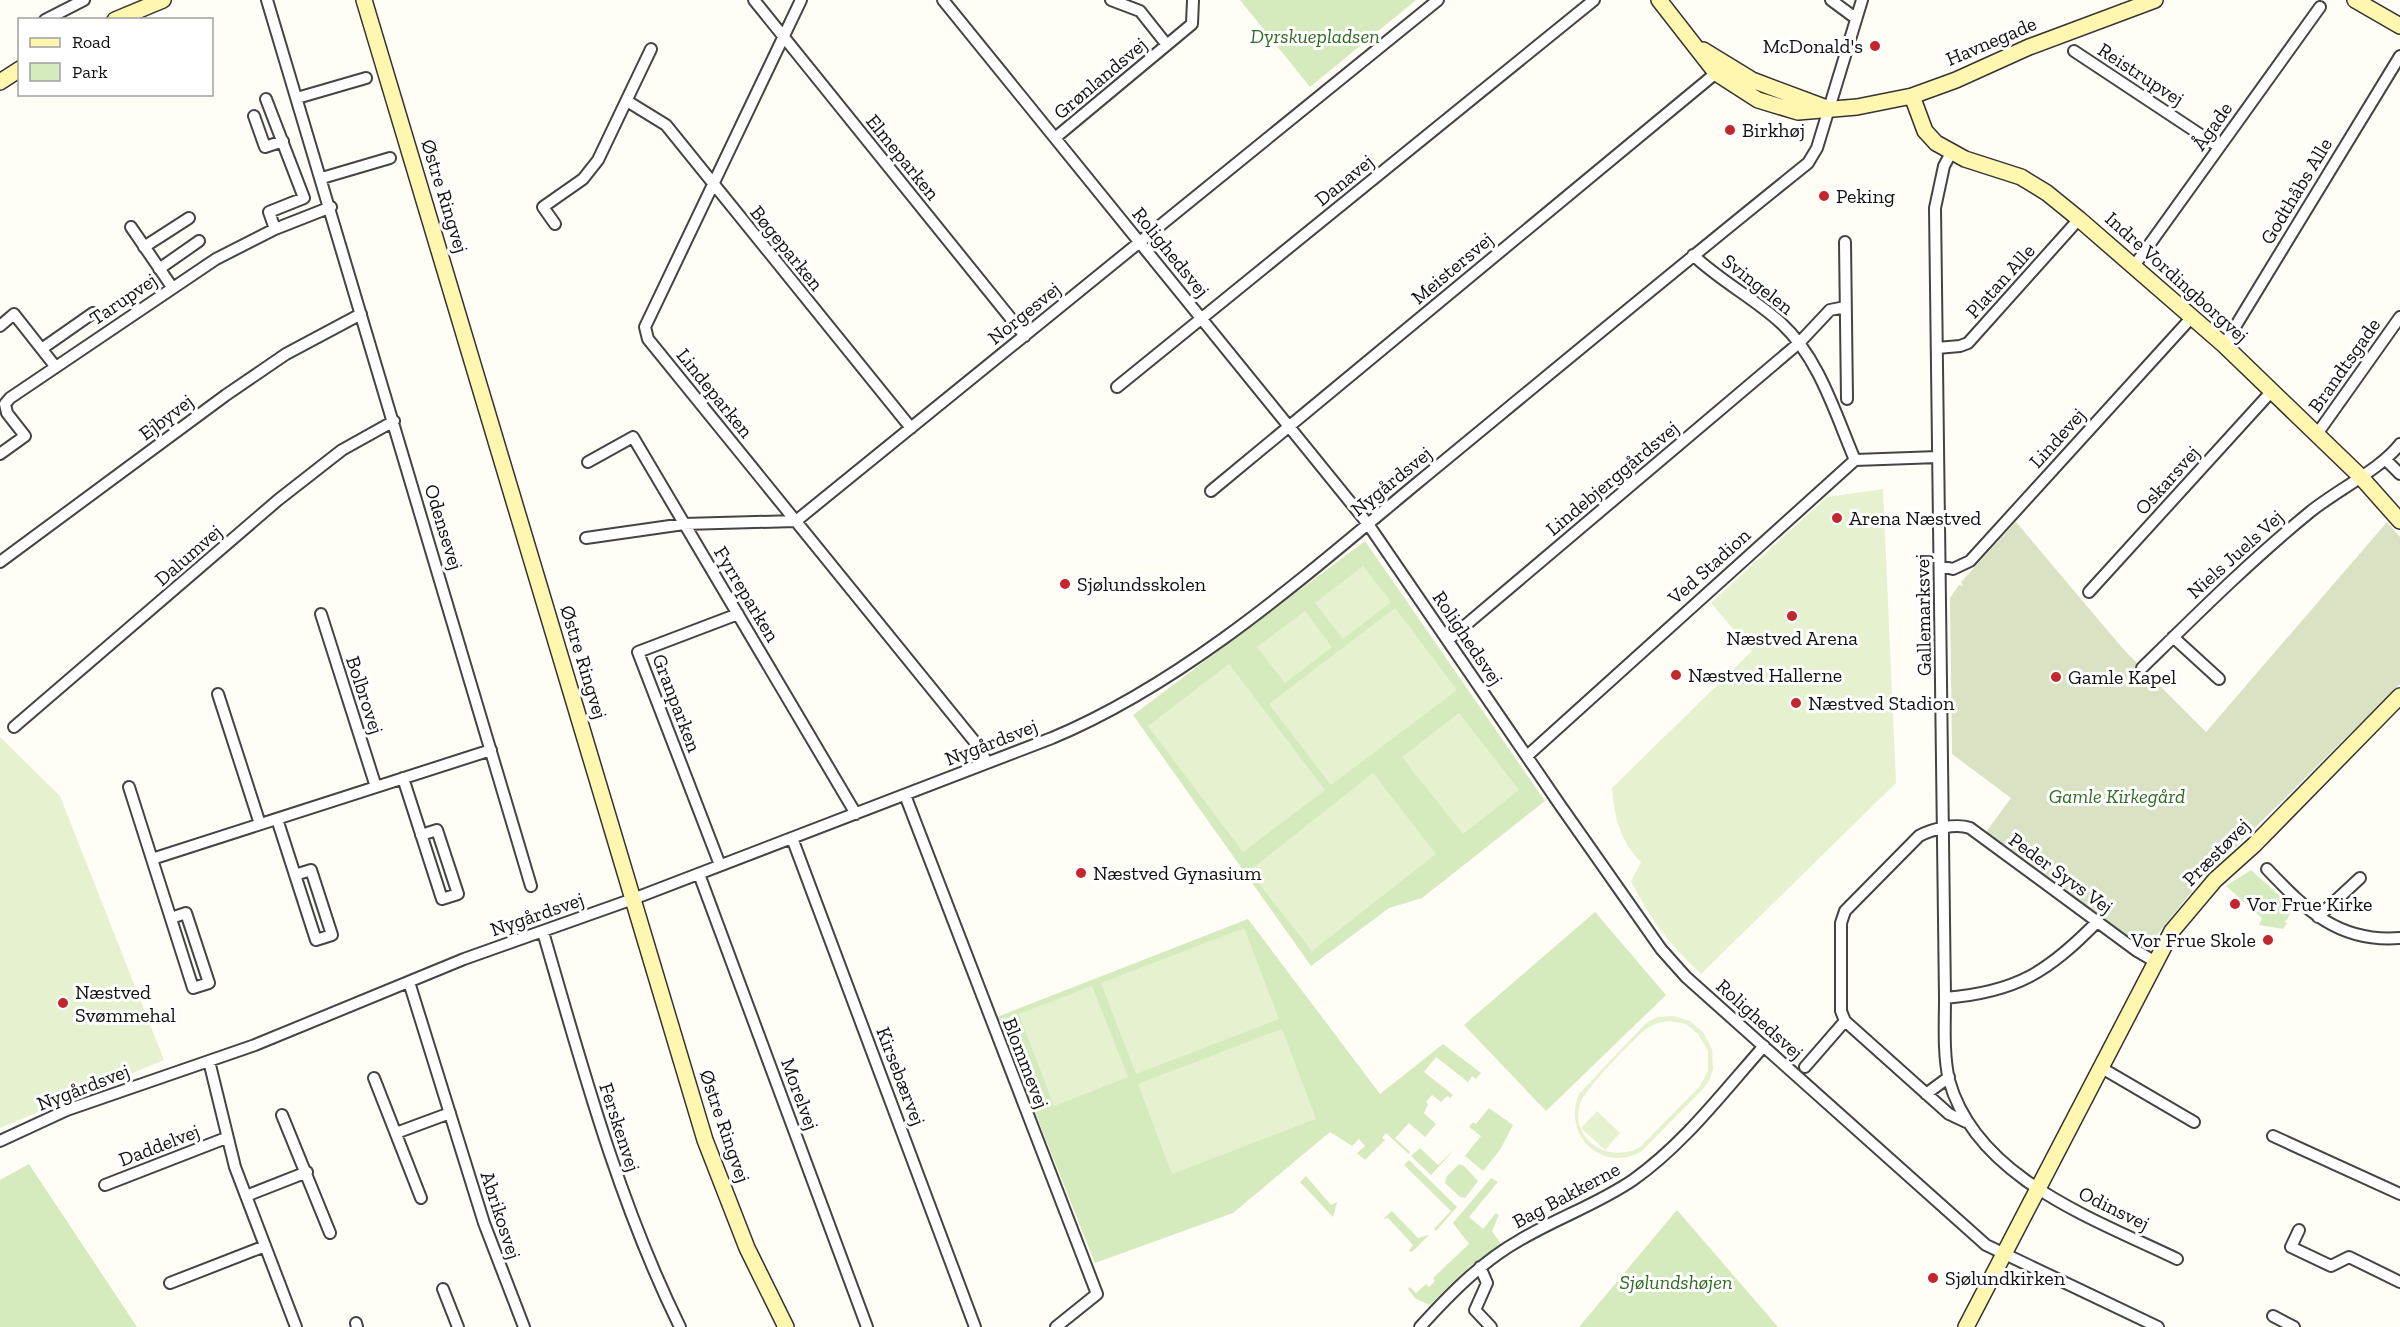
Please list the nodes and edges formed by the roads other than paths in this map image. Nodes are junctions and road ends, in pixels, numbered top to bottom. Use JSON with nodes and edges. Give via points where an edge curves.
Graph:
{"nodes":[{"id":1,"x":84,"y":0,"type":"edge"},
{"id":2,"x":163,"y":0,"type":"edge"},
{"id":3,"x":267,"y":0,"type":"edge"},
{"id":4,"x":364,"y":0,"type":"edge"},
{"id":5,"x":754,"y":0,"type":"edge"},
{"id":6,"x":801,"y":0,"type":"edge"},
{"id":7,"x":943,"y":0,"type":"edge"},
{"id":8,"x":1111,"y":0,"type":"edge"},
{"id":9,"x":1193,"y":0,"type":"edge"},
{"id":10,"x":1438,"y":0,"type":"edge"},
{"id":11,"x":1594,"y":0,"type":"edge"},
{"id":12,"x":1659,"y":0,"type":"edge"},
{"id":13,"x":1831,"y":0,"type":"edge"},
{"id":14,"x":1862,"y":0,"type":"edge"},
{"id":15,"x":2155,"y":0,"type":"edge"},
{"id":16,"x":2355,"y":0,"type":"edge"},
{"id":17,"x":2320,"y":7,"type":"dead end"},
{"id":18,"x":1854,"y":17,"type":"junction"},
{"id":19,"x":49,"y":18,"type":"edge"},
{"id":20,"x":120,"y":18,"type":"edge"},
{"id":21,"x":2400,"y":26,"type":"edge"},
{"id":22,"x":783,"y":37,"type":"junction"},
{"id":23,"x":1167,"y":45,"type":"junction"},
{"id":24,"x":1698,"y":46,"type":"junction"},
{"id":25,"x":651,"y":49,"type":"dead end"},
{"id":26,"x":2074,"y":51,"type":"dead end"},
{"id":27,"x":2400,"y":56,"type":"edge"},
{"id":28,"x":18,"y":70,"type":"edge"},
{"id":29,"x":1716,"y":73,"type":"junction"},
{"id":30,"x":366,"y":78,"type":"dead end"},
{"id":31,"x":0,"y":82,"type":"edge"},
{"id":32,"x":1912,"y":96,"type":"junction"},
{"id":33,"x":297,"y":98,"type":"junction"},
{"id":34,"x":266,"y":99,"type":"dead end"},
{"id":35,"x":627,"y":101,"type":"junction"},
{"id":36,"x":1830,"y":109,"type":"junction"},
{"id":37,"x":254,"y":116,"type":"dead end"},
{"id":38,"x":1055,"y":138,"type":"junction"},
{"id":39,"x":283,"y":141,"type":"junction"},
{"id":40,"x":2219,"y":147,"type":"junction"},
{"id":41,"x":1951,"y":153,"type":"junction"},
{"id":42,"x":390,"y":158,"type":"dead end"},
{"id":43,"x":322,"y":178,"type":"junction"},
{"id":44,"x":713,"y":186,"type":"junction"},
{"id":45,"x":331,"y":207,"type":"junction"},
{"id":46,"x":189,"y":218,"type":"dead end"},
{"id":47,"x":2079,"y":219,"type":"junction"},
{"id":48,"x":555,"y":224,"type":"dead end"},
{"id":49,"x":131,"y":227,"type":"dead end"},
{"id":50,"x":275,"y":229,"type":"junction"},
{"id":51,"x":199,"y":241,"type":"dead end"},
{"id":52,"x":1140,"y":242,"type":"junction"},
{"id":53,"x":1845,"y":242,"type":"dead end"},
{"id":54,"x":144,"y":247,"type":"junction"},
{"id":55,"x":1693,"y":255,"type":"junction"},
{"id":56,"x":2134,"y":266,"type":"junction"},
{"id":57,"x":159,"y":269,"type":"junction"},
{"id":58,"x":172,"y":287,"type":"junction"},
{"id":59,"x":1845,"y":307,"type":"junction"},
{"id":60,"x":93,"y":313,"type":"dead end"},
{"id":61,"x":361,"y":314,"type":"junction"},
{"id":62,"x":2192,"y":317,"type":"junction"},
{"id":63,"x":2400,"y":317,"type":"edge"},
{"id":64,"x":1202,"y":319,"type":"junction"},
{"id":65,"x":0,"y":326,"type":"edge"},
{"id":66,"x":1025,"y":336,"type":"junction"},
{"id":67,"x":1799,"y":343,"type":"junction"},
{"id":68,"x":2224,"y":345,"type":"junction"},
{"id":69,"x":43,"y":348,"type":"junction"},
{"id":70,"x":1937,"y":348,"type":"junction"},
{"id":71,"x":55,"y":366,"type":"junction"},
{"id":72,"x":1117,"y":387,"type":"dead end"},
{"id":73,"x":2271,"y":392,"type":"junction"},
{"id":74,"x":1847,"y":399,"type":"dead end"},
{"id":75,"x":394,"y":422,"type":"junction"},
{"id":76,"x":1288,"y":426,"type":"junction"},
{"id":77,"x":911,"y":428,"type":"junction"},
{"id":78,"x":2317,"y":434,"type":"junction"},
{"id":79,"x":2400,"y":444,"type":"edge"},
{"id":80,"x":0,"y":454,"type":"edge"},
{"id":81,"x":1938,"y":457,"type":"junction"},
{"id":82,"x":1855,"y":460,"type":"junction"},
{"id":83,"x":2387,"y":461,"type":"junction"},
{"id":84,"x":588,"y":462,"type":"dead end"},
{"id":85,"x":2400,"y":474,"type":"edge"},
{"id":86,"x":2360,"y":476,"type":"junction"},
{"id":87,"x":1211,"y":491,"type":"dead end"},
{"id":88,"x":796,"y":521,"type":"junction"},
{"id":89,"x":2400,"y":521,"type":"edge"},
{"id":90,"x":684,"y":524,"type":"junction"},
{"id":91,"x":1368,"y":524,"type":"junction"},
{"id":92,"x":586,"y":538,"type":"dead end"},
{"id":93,"x":0,"y":562,"type":"edge"},
{"id":94,"x":1940,"y":567,"type":"junction"},
{"id":95,"x":2089,"y":592,"type":"dead end"},
{"id":96,"x":321,"y":614,"type":"dead end"},
{"id":97,"x":738,"y":614,"type":"junction"},
{"id":98,"x":2173,"y":637,"type":"junction"},
{"id":99,"x":1448,"y":640,"type":"junction"},
{"id":100,"x":2142,"y":668,"type":"dead end"},
{"id":101,"x":2219,"y":679,"type":"dead end"},
{"id":102,"x":218,"y":694,"type":"dead end"},
{"id":103,"x":2400,"y":696,"type":"edge"},
{"id":104,"x":14,"y":727,"type":"dead end"},
{"id":105,"x":491,"y":750,"type":"junction"},
{"id":106,"x":1527,"y":756,"type":"junction"},
{"id":107,"x":987,"y":763,"type":"junction"},
{"id":108,"x":403,"y":778,"type":"junction"},
{"id":109,"x":129,"y":787,"type":"dead end"},
{"id":110,"x":376,"y":787,"type":"junction"},
{"id":111,"x":905,"y":795,"type":"junction"},
{"id":112,"x":856,"y":814,"type":"junction"},
{"id":113,"x":277,"y":819,"type":"junction"},
{"id":114,"x":260,"y":824,"type":"junction"},
{"id":115,"x":1944,"y":828,"type":"junction"},
{"id":116,"x":421,"y":835,"type":"junction"},
{"id":117,"x":792,"y":838,"type":"junction"},
{"id":118,"x":152,"y":859,"type":"junction"},
{"id":119,"x":720,"y":865,"type":"junction"},
{"id":120,"x":2267,"y":869,"type":"dead end"},
{"id":121,"x":699,"y":874,"type":"junction"},
{"id":122,"x":295,"y":875,"type":"junction"},
{"id":123,"x":2360,"y":878,"type":"dead end"},
{"id":124,"x":531,"y":886,"type":"dead end"},
{"id":125,"x":633,"y":899,"type":"junction"},
{"id":126,"x":2318,"y":917,"type":"junction"},
{"id":127,"x":171,"y":918,"type":"junction"},
{"id":128,"x":2098,"y":921,"type":"junction"},
{"id":129,"x":543,"y":932,"type":"junction"},
{"id":130,"x":2400,"y":938,"type":"edge"},
{"id":131,"x":2154,"y":961,"type":"junction"},
{"id":132,"x":409,"y":982,"type":"junction"},
{"id":133,"x":1945,"y":998,"type":"junction"},
{"id":134,"x":1845,"y":1021,"type":"junction"},
{"id":135,"x":1764,"y":1046,"type":"junction"},
{"id":136,"x":209,"y":1062,"type":"junction"},
{"id":137,"x":1805,"y":1066,"type":"dead end"},
{"id":138,"x":2100,"y":1067,"type":"junction"},
{"id":139,"x":374,"y":1077,"type":"dead end"},
{"id":140,"x":1949,"y":1077,"type":"junction"},
{"id":141,"x":1926,"y":1094,"type":"junction"},
{"id":142,"x":450,"y":1113,"type":"junction"},
{"id":143,"x":282,"y":1115,"type":"dead end"},
{"id":144,"x":1966,"y":1122,"type":"junction"},
{"id":145,"x":2194,"y":1122,"type":"dead end"},
{"id":146,"x":396,"y":1133,"type":"junction"},
{"id":147,"x":2273,"y":1136,"type":"dead end"},
{"id":148,"x":226,"y":1138,"type":"junction"},
{"id":149,"x":0,"y":1141,"type":"edge"},
{"id":150,"x":307,"y":1172,"type":"junction"},
{"id":151,"x":105,"y":1185,"type":"dead end"},
{"id":152,"x":2036,"y":1189,"type":"junction"},
{"id":153,"x":2400,"y":1194,"type":"edge"},
{"id":154,"x":246,"y":1196,"type":"junction"},
{"id":155,"x":421,"y":1198,"type":"dead end"},
{"id":156,"x":2299,"y":1230,"type":"dead end"},
{"id":157,"x":330,"y":1233,"type":"dead end"},
{"id":158,"x":266,"y":1246,"type":"junction"},
{"id":159,"x":2003,"y":1254,"type":"junction"},
{"id":160,"x":2177,"y":1259,"type":"dead end"},
{"id":161,"x":1480,"y":1267,"type":"junction"},
{"id":162,"x":2400,"y":1282,"type":"edge"},
{"id":163,"x":170,"y":1283,"type":"dead end"},
{"id":164,"x":443,"y":1289,"type":"dead end"},
{"id":165,"x":2273,"y":1316,"type":"dead end"},
{"id":166,"x":296,"y":1327,"type":"edge"},
{"id":167,"x":458,"y":1327,"type":"edge"},
{"id":168,"x":523,"y":1327,"type":"edge"},
{"id":169,"x":680,"y":1327,"type":"edge"},
{"id":170,"x":786,"y":1327,"type":"edge"},
{"id":171,"x":867,"y":1327,"type":"edge"},
{"id":172,"x":975,"y":1327,"type":"edge"},
{"id":173,"x":1056,"y":1327,"type":"edge"},
{"id":174,"x":1420,"y":1327,"type":"edge"},
{"id":175,"x":1491,"y":1327,"type":"edge"},
{"id":176,"x":1966,"y":1327,"type":"edge"},
{"id":177,"x":2158,"y":1327,"type":"edge"},
{"id":178,"x":2294,"y":1327,"type":"edge"}],
"edges":[{"from":1,"to":19,"type":"street"},
{"from":2,"to":20,"type":"street"},
{"from":3,"to":33,"type":"street","name":"Odensevej"},
{"from":4,"to":125,"type":"street","name":"Østre Ringvej"},
{"from":5,"to":22,"type":"street","name":"Elmeparken"},
{"from":6,"to":22,"type":"street","name":"Lindeparken"},
{"from":7,"to":38,"type":"street","name":"Rolighedsvej"},
{"from":8,"to":23,"type":"street","name":"Grønlandsvej","via":[[1140,11]]},
{"from":9,"to":23,"type":"street","name":"Grønlandsvej","via":[[1192,24]]},
{"from":10,"to":52,"type":"street","name":"Norgesvej"},
{"from":11,"to":64,"type":"street","name":"Danavej"},
{"from":12,"to":24,"type":"street"},
{"from":13,"to":18,"type":"street"},
{"from":14,"to":18,"type":"street","name":"Nygårdsvej"},
{"from":15,"to":32,"type":"street","name":"Havnegade"},
{"from":16,"to":21,"type":"street"},
{"from":17,"to":40,"type":"street","name":"Ågade"},
{"from":18,"to":36,"type":"street","name":"Nygårdsvej"},
{"from":22,"to":44,"type":"street","name":"Lindeparken"},
{"from":22,"to":66,"type":"street","name":"Elmeparken"},
{"from":23,"to":38,"type":"street","name":"Grønlandsvej"},
{"from":24,"to":29,"type":"street"},
{"from":24,"to":36,"type":"street","via":[[1752,80]]},
{"from":25,"to":35,"type":"street"},
{"from":26,"to":40,"type":"street","name":"Reistrupvej"},
{"from":27,"to":68,"type":"street","name":"Godthåbs Alle"},
{"from":28,"to":31,"type":"street"},
{"from":29,"to":36,"type":"street","name":"Havnegade","via":[[1776,107],[1798,112]]},
{"from":29,"to":76,"type":"street","name":"Meistersvej"},
{"from":30,"to":33,"type":"street"},
{"from":32,"to":36,"type":"street","name":"Havnegade"},
{"from":32,"to":41,"type":"street","name":"Indre Vordingborgvej","via":[[1926,131]]},
{"from":33,"to":43,"type":"street","name":"Odensevej"},
{"from":34,"to":39,"type":"street"},
{"from":35,"to":44,"type":"street","name":"Bøgeparken","via":[[666,125]]},
{"from":35,"to":48,"type":"street","via":[[598,160],[583,179],[543,207]]},
{"from":36,"to":55,"type":"street","name":"Nygårdsvej","via":[[1808,163]]},
{"from":37,"to":39,"type":"street","via":[[266,147]]},
{"from":38,"to":52,"type":"street","name":"Rolighedsvej"},
{"from":39,"to":50,"type":"street","via":[[304,198],[269,212]]},
{"from":40,"to":56,"type":"street","name":"Ågade"},
{"from":41,"to":47,"type":"street","name":"Indre Vordingborgvej","via":[[2021,177]]},
{"from":41,"to":70,"type":"street","name":"Gallemarksvej","via":[[1944,165],[1935,208]]},
{"from":42,"to":43,"type":"street"},
{"from":43,"to":45,"type":"street","name":"Odensevej"},
{"from":44,"to":77,"type":"street","name":"Bøgeparken"},
{"from":44,"to":88,"type":"street","name":"Lindeparken","via":[[645,327],[648,339]]},
{"from":45,"to":50,"type":"street","name":"Tarupvej"},
{"from":45,"to":61,"type":"street","name":"Odensevej"},
{"from":46,"to":54,"type":"street"},
{"from":47,"to":56,"type":"street","name":"Indre Vordingborgvej"},
{"from":47,"to":70,"type":"street","name":"Platan Alle","via":[[1968,343]]},
{"from":49,"to":54,"type":"street"},
{"from":50,"to":58,"type":"street","name":"Tarupvej"},
{"from":51,"to":57,"type":"street"},
{"from":52,"to":64,"type":"street","name":"Rolighedsvej"},
{"from":52,"to":66,"type":"street","name":"Norgesvej"},
{"from":53,"to":59,"type":"street"},
{"from":54,"to":57,"type":"street"},
{"from":55,"to":67,"type":"street","name":"Svingelen","via":[[1770,314]]},
{"from":55,"to":91,"type":"street","name":"Nygårdsvej"},
{"from":56,"to":62,"type":"street","name":"Indre Vordingborgvej"},
{"from":57,"to":58,"type":"street"},
{"from":58,"to":71,"type":"street","name":"Tarupvej"},
{"from":59,"to":67,"type":"street","name":"Svingelen","via":[[1830,310]]},
{"from":59,"to":74,"type":"street"},
{"from":60,"to":69,"type":"street"},
{"from":61,"to":75,"type":"street","name":"Odensevej"},
{"from":61,"to":93,"type":"street","name":"Ejbyvej","via":[[286,354],[226,394]]},
{"from":62,"to":68,"type":"street","name":"Indre Vordingborgvej"},
{"from":62,"to":94,"type":"street","name":"Lindevej","via":[[1970,561],[1953,569]]},
{"from":63,"to":78,"type":"street","name":"Brandtsgade"},
{"from":64,"to":72,"type":"street","name":"Danavej"},
{"from":64,"to":76,"type":"street","name":"Rolighedsvej"},
{"from":65,"to":69,"type":"street","via":[[14,314]]},
{"from":66,"to":77,"type":"street","name":"Norgesvej"},
{"from":67,"to":82,"type":"street","name":"Svingelen","via":[[1816,370]]},
{"from":67,"to":99,"type":"street","name":"Lindebjerggårdsvej"},
{"from":68,"to":73,"type":"street","name":"Indre Vordingborgvej"},
{"from":69,"to":71,"type":"street"},
{"from":70,"to":81,"type":"street","name":"Gallemarksvej"},
{"from":71,"to":80,"type":"street","name":"Tarupvej","via":[[5,404],[7,413],[25,436]]},
{"from":73,"to":78,"type":"street","name":"Indre Vordingborgvej"},
{"from":73,"to":95,"type":"street","name":"Oskarsvej"},
{"from":75,"to":104,"type":"street","name":"Dalumvej","via":[[342,450],[278,500]]},
{"from":75,"to":105,"type":"street","name":"Odensevej"},
{"from":76,"to":87,"type":"street","name":"Meistersvej"},
{"from":76,"to":91,"type":"street","name":"Rolighedsvej"},
{"from":77,"to":88,"type":"street","name":"Norgesvej"},
{"from":78,"to":86,"type":"street","name":"Indre Vordingborgvej"},
{"from":79,"to":83,"type":"street"},
{"from":81,"to":82,"type":"street"},
{"from":81,"to":94,"type":"street","name":"Gallemarksvej"},
{"from":82,"to":106,"type":"street","name":"Ved Stadion"},
{"from":83,"to":85,"type":"street"},
{"from":83,"to":86,"type":"street","name":"Niels Juels Vej"},
{"from":84,"to":90,"type":"street","name":"Fyrreparken","via":[[633,437]]},
{"from":86,"to":89,"type":"street","name":"Indre Vordingborgvej"},
{"from":86,"to":98,"type":"street","name":"Niels Juels Vej","via":[[2267,547]]},
{"from":88,"to":90,"type":"street"},
{"from":88,"to":107,"type":"street","name":"Lindeparken","via":[[979,747]]},
{"from":90,"to":92,"type":"street"},
{"from":90,"to":97,"type":"street","name":"Fyrreparken"},
{"from":91,"to":99,"type":"street","name":"Rolighedsvej"},
{"from":91,"to":107,"type":"street","name":"Nygårdsvej","via":[[1199,656],[1077,727]]},
{"from":94,"to":115,"type":"street","name":"Gallemarksvej"},
{"from":96,"to":110,"type":"street","name":"Bolbrovej"},
{"from":97,"to":112,"type":"street","name":"Fyrreparken"},
{"from":97,"to":119,"type":"street","name":"Granparken","via":[[638,652]]},
{"from":98,"to":100,"type":"street","name":"Niels Juels Vej"},
{"from":98,"to":101,"type":"street"},
{"from":99,"to":106,"type":"street","name":"Rolighedsvej"},
{"from":102,"to":114,"type":"street"},
{"from":103,"to":131,"type":"street","name":"Præstøvej","via":[[2215,880],[2172,931]]},
{"from":105,"to":108,"type":"street"},
{"from":105,"to":124,"type":"street","name":"Odensevej"},
{"from":106,"to":135,"type":"street","name":"Rolighedsvej","via":[[1661,949],[1686,977]]},
{"from":107,"to":111,"type":"street","name":"Nygårdsvej"},
{"from":108,"to":110,"type":"street"},
{"from":108,"to":116,"type":"street"},
{"from":109,"to":118,"type":"street"},
{"from":110,"to":113,"type":"street"},
{"from":111,"to":112,"type":"street","name":"Nygårdsvej"},
{"from":111,"to":173,"type":"street","name":"Blommevej","via":[[1097,1294]]},
{"from":112,"to":117,"type":"street","name":"Nygårdsvej"},
{"from":113,"to":114,"type":"street"},
{"from":113,"to":122,"type":"street"},
{"from":114,"to":118,"type":"street"},
{"from":115,"to":128,"type":"street","name":"Peder Syvs Vej","via":[[1970,828]]},
{"from":115,"to":133,"type":"street","name":"Gallemarksvej"},
{"from":115,"to":134,"type":"street","via":[[1919,836],[1845,911],[1841,923],[1841,1011]]},
{"from":116,"to":116,"type":"street","via":[[442,899],[458,894],[437,830]]},
{"from":117,"to":119,"type":"street","name":"Nygårdsvej"},
{"from":117,"to":172,"type":"street","name":"Kirsebærvej"},
{"from":118,"to":127,"type":"street"},
{"from":119,"to":121,"type":"street","name":"Nygårdsvej"},
{"from":120,"to":126,"type":"street"},
{"from":121,"to":125,"type":"street","name":"Nygårdsvej"},
{"from":121,"to":171,"type":"street","name":"Morelvej"},
{"from":122,"to":122,"type":"street","via":[[316,940],[332,934],[311,870]]},
{"from":123,"to":126,"type":"street"},
{"from":125,"to":129,"type":"street","name":"Nygårdsvej"},
{"from":125,"to":170,"type":"street","name":"Østre Ringvej","via":[[705,1140],[747,1248]]},
{"from":126,"to":130,"type":"street","via":[[2360,937]]},
{"from":127,"to":127,"type":"street","via":[[193,988],[209,983],[186,913]]},
{"from":128,"to":131,"type":"street","name":"Peder Syvs Vej"},
{"from":128,"to":133,"type":"street","via":[[2065,955],[2043,970],[1999,990]]},
{"from":129,"to":132,"type":"street","name":"Nygårdsvej"},
{"from":129,"to":169,"type":"street","name":"Ferskenvej","via":[[625,1201]]},
{"from":131,"to":138,"type":"street","name":"Præstøvej"},
{"from":132,"to":136,"type":"street","name":"Nygårdsvej"},
{"from":132,"to":142,"type":"street","name":"Abrikosvej"},
{"from":133,"to":140,"type":"street","name":"Gallemarksvej"},
{"from":134,"to":137,"type":"street"},
{"from":134,"to":141,"type":"street"},
{"from":135,"to":159,"type":"street","name":"Rolighedsvej","via":[[1986,1245]]},
{"from":135,"to":161,"type":"street","name":"Bag Bakkerne","via":[[1682,1137],[1634,1179],[1517,1241]]},
{"from":136,"to":148,"type":"street","name":"Daddelvej"},
{"from":136,"to":149,"type":"street","name":"Nygårdsvej","via":[[67,1110]]},
{"from":138,"to":145,"type":"street"},
{"from":138,"to":152,"type":"street","name":"Præstøvej"},
{"from":139,"to":146,"type":"street"},
{"from":140,"to":141,"type":"street"},
{"from":140,"to":144,"type":"street","name":"Gallemarksvej"},
{"from":141,"to":144,"type":"street","via":[[1949,1114]]},
{"from":142,"to":146,"type":"street"},
{"from":142,"to":168,"type":"street","name":"Abrikosvej","via":[[487,1233]]},
{"from":143,"to":150,"type":"street"},
{"from":144,"to":152,"type":"street","name":"Gallemarksvej","via":[[1983,1144]]},
{"from":146,"to":155,"type":"street"},
{"from":147,"to":153,"type":"street"},
{"from":148,"to":151,"type":"street","name":"Daddelvej"},
{"from":148,"to":154,"type":"street","name":"Daddelvej"},
{"from":150,"to":154,"type":"street"},
{"from":150,"to":157,"type":"street"},
{"from":152,"to":159,"type":"street","name":"Præstøvej"},
{"from":152,"to":160,"type":"street","name":"Odinsvej"},
{"from":154,"to":158,"type":"street","name":"Daddelvej"},
{"from":156,"to":162,"type":"street","via":[[2291,1247],[2331,1266],[2349,1257]]},
{"from":158,"to":163,"type":"street"},
{"from":158,"to":166,"type":"street","name":"Daddelvej"},
{"from":159,"to":176,"type":"street","name":"Præstøvej"},
{"from":159,"to":177,"type":"street"},
{"from":161,"to":174,"type":"street","name":"Bag Bakkerne"},
{"from":161,"to":175,"type":"street","via":[[1487,1283],[1475,1310]]},
{"from":164,"to":167,"type":"street"},
{"from":165,"to":178,"type":"street"}]}
